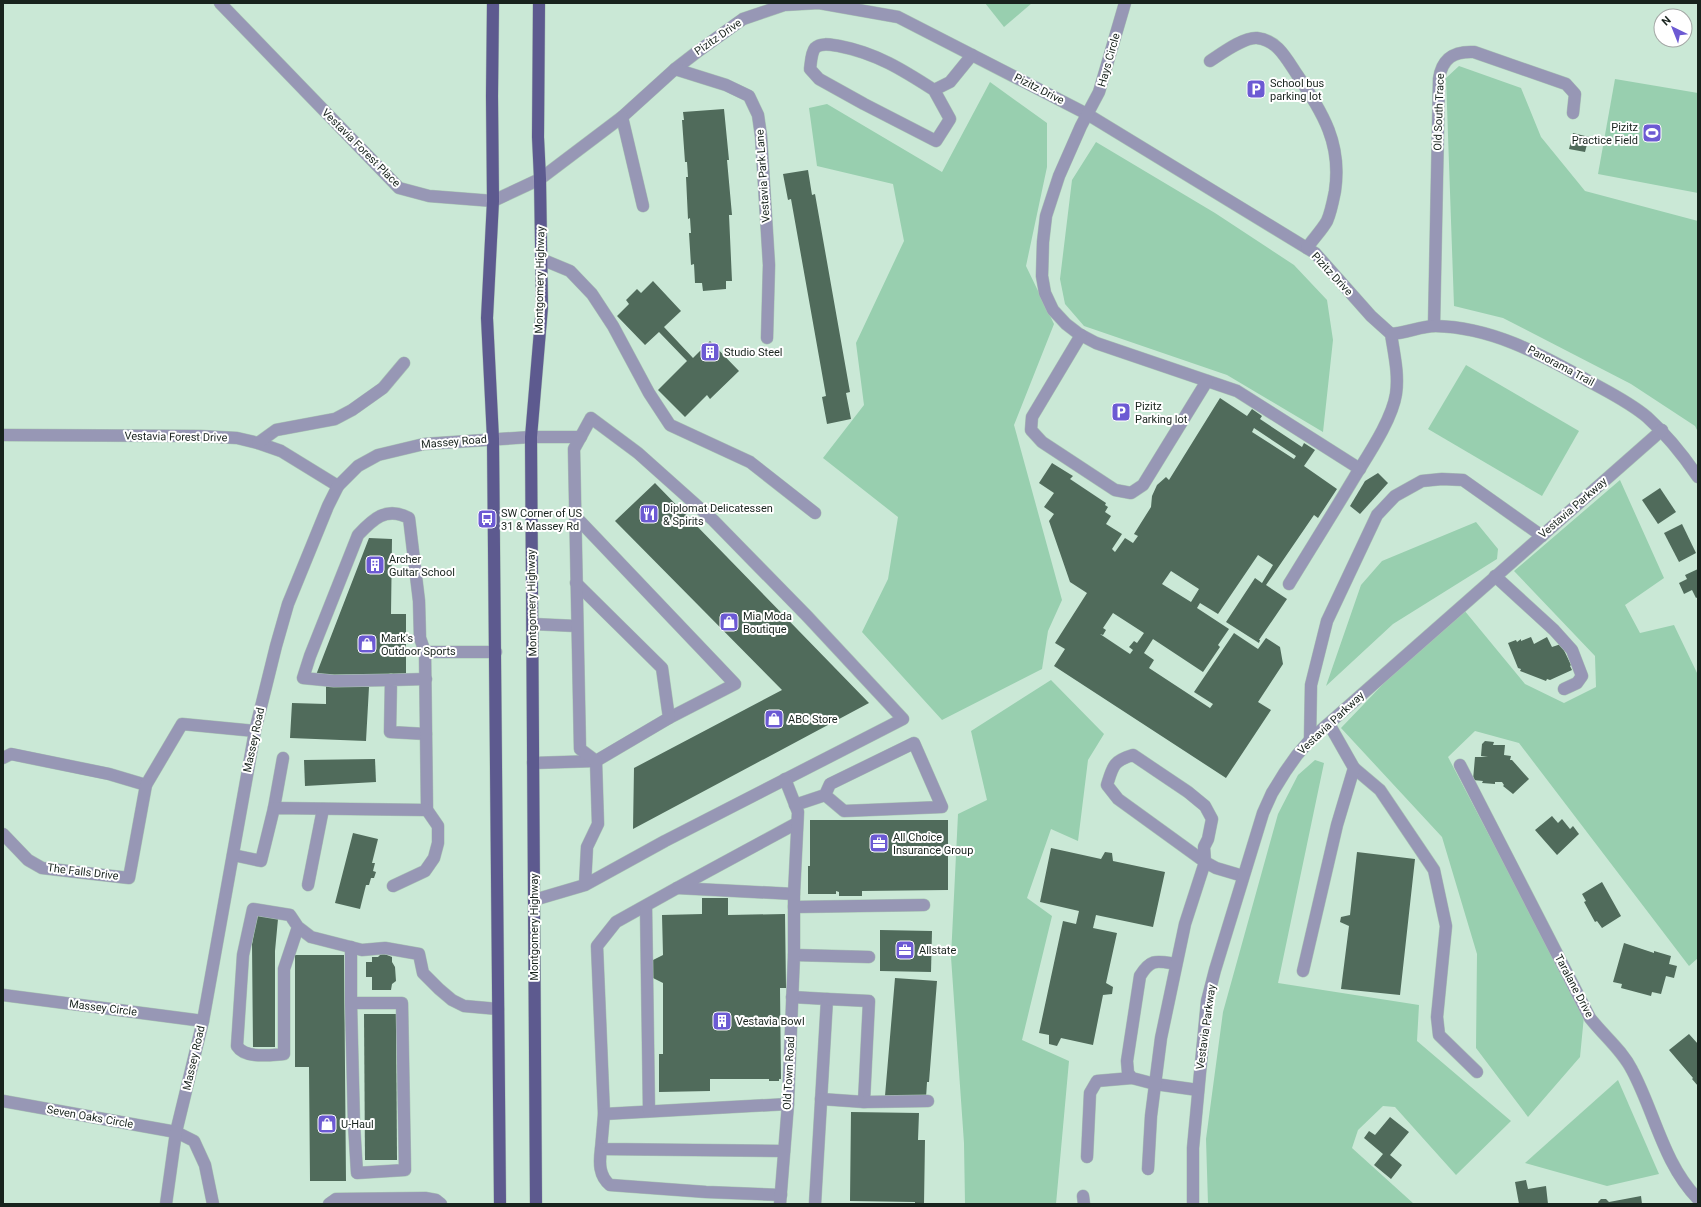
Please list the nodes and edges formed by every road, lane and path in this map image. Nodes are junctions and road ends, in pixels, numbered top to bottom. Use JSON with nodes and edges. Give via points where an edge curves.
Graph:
{"nodes":[{"id":1,"x":220,"y":3,"type":"edge"},
{"id":2,"x":493,"y":3,"type":"edge"},
{"id":3,"x":539,"y":3,"type":"edge"},
{"id":4,"x":1125,"y":3,"type":"edge"},
{"id":5,"x":789,"y":4,"type":"edge"},
{"id":6,"x":876,"y":8,"type":"edge"},
{"id":7,"x":972,"y":55,"type":"junction"},
{"id":8,"x":1210,"y":61,"type":"dead end"},
{"id":9,"x":674,"y":69,"type":"junction"},
{"id":10,"x":934,"y":90,"type":"junction"},
{"id":11,"x":1573,"y":112,"type":"dead end"},
{"id":12,"x":1087,"y":114,"type":"junction"},
{"id":13,"x":622,"y":117,"type":"junction"},
{"id":14,"x":540,"y":179,"type":"junction"},
{"id":15,"x":493,"y":201,"type":"junction"},
{"id":16,"x":643,"y":206,"type":"dead end"},
{"id":17,"x":1307,"y":248,"type":"junction"},
{"id":18,"x":540,"y":259,"type":"junction"},
{"id":19,"x":1434,"y":326,"type":"junction"},
{"id":20,"x":1391,"y":334,"type":"junction"},
{"id":21,"x":1081,"y":335,"type":"junction"},
{"id":22,"x":767,"y":338,"type":"dead end"},
{"id":23,"x":404,"y":363,"type":"dead end"},
{"id":24,"x":1207,"y":381,"type":"junction"},
{"id":25,"x":1662,"y":430,"type":"junction"},
{"id":26,"x":3,"y":435,"type":"edge"},
{"id":27,"x":530,"y":437,"type":"junction"},
{"id":28,"x":581,"y":437,"type":"junction"},
{"id":29,"x":493,"y":439,"type":"junction"},
{"id":30,"x":258,"y":443,"type":"junction"},
{"id":31,"x":1360,"y":469,"type":"junction"},
{"id":32,"x":1698,"y":477,"type":"edge"},
{"id":33,"x":338,"y":486,"type":"junction"},
{"id":34,"x":815,"y":513,"type":"dead end"},
{"id":35,"x":575,"y":516,"type":"junction"},
{"id":36,"x":1542,"y":536,"type":"junction"},
{"id":37,"x":1495,"y":576,"type":"junction"},
{"id":38,"x":576,"y":583,"type":"junction"},
{"id":39,"x":1289,"y":584,"type":"dead end"},
{"id":40,"x":533,"y":624,"type":"junction"},
{"id":41,"x":576,"y":626,"type":"junction"},
{"id":42,"x":426,"y":652,"type":"junction"},
{"id":43,"x":496,"y":652,"type":"junction"},
{"id":44,"x":426,"y":679,"type":"junction"},
{"id":45,"x":391,"y":680,"type":"junction"},
{"id":46,"x":1564,"y":689,"type":"dead end"},
{"id":47,"x":669,"y":718,"type":"junction"},
{"id":48,"x":1329,"y":724,"type":"junction"},
{"id":49,"x":255,"y":731,"type":"junction"},
{"id":50,"x":426,"y":734,"type":"junction"},
{"id":51,"x":1310,"y":740,"type":"junction"},
{"id":52,"x":3,"y":758,"type":"edge"},
{"id":53,"x":283,"y":758,"type":"dead end"},
{"id":54,"x":596,"y":761,"type":"junction"},
{"id":55,"x":533,"y":763,"type":"junction"},
{"id":56,"x":1460,"y":765,"type":"dead end"},
{"id":57,"x":1354,"y":768,"type":"junction"},
{"id":58,"x":785,"y":779,"type":"junction"},
{"id":59,"x":146,"y":785,"type":"junction"},
{"id":60,"x":825,"y":795,"type":"junction"},
{"id":61,"x":795,"y":805,"type":"junction"},
{"id":62,"x":274,"y":808,"type":"junction"},
{"id":63,"x":323,"y":809,"type":"junction"},
{"id":64,"x":428,"y":810,"type":"junction"},
{"id":65,"x":797,"y":823,"type":"junction"},
{"id":66,"x":3,"y":834,"type":"edge"},
{"id":67,"x":233,"y":855,"type":"junction"},
{"id":68,"x":1205,"y":862,"type":"junction"},
{"id":69,"x":1243,"y":876,"type":"junction"},
{"id":70,"x":308,"y":885,"type":"dead end"},
{"id":71,"x":585,"y":885,"type":"junction"},
{"id":72,"x":393,"y":886,"type":"dead end"},
{"id":73,"x":677,"y":888,"type":"junction"},
{"id":74,"x":794,"y":894,"type":"junction"},
{"id":75,"x":534,"y":900,"type":"junction"},
{"id":76,"x":924,"y":905,"type":"dead end"},
{"id":77,"x":646,"y":906,"type":"junction"},
{"id":78,"x":794,"y":907,"type":"junction"},
{"id":79,"x":298,"y":927,"type":"junction"},
{"id":80,"x":352,"y":947,"type":"junction"},
{"id":81,"x":794,"y":955,"type":"junction"},
{"id":82,"x":869,"y":957,"type":"dead end"},
{"id":83,"x":1176,"y":964,"type":"junction"},
{"id":84,"x":1303,"y":971,"type":"dead end"},
{"id":85,"x":3,"y":995,"type":"edge"},
{"id":86,"x":792,"y":997,"type":"junction"},
{"id":87,"x":827,"y":999,"type":"junction"},
{"id":88,"x":351,"y":1002,"type":"junction"},
{"id":89,"x":498,"y":1009,"type":"junction"},
{"id":90,"x":203,"y":1021,"type":"junction"},
{"id":91,"x":1477,"y":1072,"type":"dead end"},
{"id":92,"x":1132,"y":1078,"type":"junction"},
{"id":93,"x":1155,"y":1084,"type":"junction"},
{"id":94,"x":1198,"y":1090,"type":"junction"},
{"id":95,"x":821,"y":1099,"type":"junction"},
{"id":96,"x":3,"y":1101,"type":"edge"},
{"id":97,"x":928,"y":1101,"type":"dead end"},
{"id":98,"x":864,"y":1102,"type":"junction"},
{"id":99,"x":788,"y":1104,"type":"junction"},
{"id":100,"x":648,"y":1111,"type":"junction"},
{"id":101,"x":604,"y":1114,"type":"junction"},
{"id":102,"x":176,"y":1132,"type":"junction"},
{"id":103,"x":601,"y":1149,"type":"junction"},
{"id":104,"x":784,"y":1150,"type":"junction"},
{"id":105,"x":1087,"y":1157,"type":"dead end"},
{"id":106,"x":1148,"y":1169,"type":"dead end"},
{"id":107,"x":780,"y":1199,"type":"edge"},
{"id":108,"x":1698,"y":1199,"type":"edge"},
{"id":109,"x":166,"y":1204,"type":"edge"},
{"id":110,"x":214,"y":1204,"type":"edge"},
{"id":111,"x":329,"y":1204,"type":"edge"},
{"id":112,"x":441,"y":1204,"type":"edge"},
{"id":113,"x":500,"y":1204,"type":"edge"},
{"id":114,"x":536,"y":1204,"type":"edge"},
{"id":115,"x":815,"y":1204,"type":"edge"},
{"id":116,"x":1193,"y":1204,"type":"edge"}],
"edges":[{"from":1,"to":15,"type":"street","name":"Vestavia Forest Place","via":[[399,188],[429,196]]},
{"from":2,"to":15,"type":"main road"},
{"from":3,"to":14,"type":"main road","name":"Montgomery Highway"},
{"from":4,"to":12,"type":"street","name":"Hays Circle","via":[[1099,92]]},
{"from":5,"to":6,"type":"street","name":"Pizitz Drive","via":[[819,3]]},
{"from":5,"to":9,"type":"street","name":"Pizitz Drive","via":[[743,19]]},
{"from":6,"to":7,"type":"street","name":"Pizitz Drive"},
{"from":7,"to":10,"type":"street","via":[[950,82]]},
{"from":7,"to":12,"type":"street","name":"Pizitz Drive"},
{"from":8,"to":17,"type":"street","via":[[1245,41],[1255,38],[1270,42],[1280,50],[1320,110],[1332,138],[1337,166],[1336,179],[1333,201],[1326,221]]},
{"from":9,"to":13,"type":"street","name":"Pizitz Drive"},
{"from":9,"to":22,"type":"street","name":"Vestavia Park Lane","via":[[726,85],[749,96],[758,115],[769,265]]},
{"from":10,"to":10,"type":"street","via":[[893,64],[859,50],[822,44],[815,48],[812,56],[810,69],[819,79],[936,141],[950,119]]},
{"from":11,"to":19,"type":"street","name":"Old South Trace","via":[[1575,94],[1566,84],[1474,52],[1455,54],[1444,64],[1439,79]]},
{"from":12,"to":17,"type":"street","name":"Pizitz Drive"},
{"from":12,"to":21,"type":"street","name":"Hays Circle","via":[[1046,216],[1042,276],[1044,293],[1053,310]]},
{"from":13,"to":14,"type":"street","name":"Pizitz Drive"},
{"from":13,"to":16,"type":"street"},
{"from":14,"to":15,"type":"street","name":"Vestavia Forest Place"},
{"from":14,"to":18,"type":"main road","name":"Montgomery Highway"},
{"from":15,"to":29,"type":"main road","via":[[487,318]]},
{"from":17,"to":20,"type":"street","name":"Pizitz Drive","via":[[1315,253],[1371,316]]},
{"from":18,"to":27,"type":"main road","name":"Montgomery Highway","via":[[542,307]]},
{"from":18,"to":34,"type":"street","via":[[570,271],[592,294],[670,425],[750,462]]},
{"from":19,"to":20,"type":"street","name":"Panorama Trail"},
{"from":19,"to":25,"type":"street","name":"Panorama Trail","via":[[1479,331],[1504,338],[1538,353],[1629,403]]},
{"from":20,"to":31,"type":"street","via":[[1397,377],[1396,395],[1377,440]]},
{"from":21,"to":24,"type":"street","name":"Hays Circle","via":[[1096,343]]},
{"from":21,"to":24,"type":"street","via":[[1032,417],[1031,430],[1042,442],[1115,490],[1131,493],[1143,485]]},
{"from":23,"to":30,"type":"street","via":[[383,388],[352,410],[335,419],[276,430]]},
{"from":24,"to":31,"type":"street","name":"Hays Circle","via":[[1237,391]]},
{"from":25,"to":32,"type":"street","name":"Panorama Trail"},
{"from":25,"to":36,"type":"street","name":"Vestavia Parkway"},
{"from":26,"to":30,"type":"street","name":"Vestavia Forest Drive","via":[[200,436],[237,438]]},
{"from":27,"to":28,"type":"street","name":"Massey Road"},
{"from":27,"to":29,"type":"street","name":"Massey Road"},
{"from":27,"to":40,"type":"main road","name":"Montgomery Highway"},
{"from":28,"to":35,"type":"street","via":[[574,449]]},
{"from":28,"to":58,"type":"street","via":[[591,418],[638,453],[713,520],[808,616],[903,719]]},
{"from":29,"to":33,"type":"street","name":"Massey Road","via":[[424,444],[378,456],[358,466]]},
{"from":29,"to":43,"type":"main road"},
{"from":30,"to":33,"type":"street","name":"Vestavia Forest Drive","via":[[281,451]]},
{"from":31,"to":39,"type":"street"},
{"from":33,"to":49,"type":"street","name":"Massey Road","via":[[288,604]]},
{"from":35,"to":38,"type":"street"},
{"from":35,"to":47,"type":"street","via":[[735,684]]},
{"from":36,"to":37,"type":"street","name":"Vestavia Parkway"},
{"from":36,"to":51,"type":"street","via":[[1463,480],[1422,481],[1395,496],[1377,515],[1327,621],[1311,685]]},
{"from":37,"to":46,"type":"street","via":[[1572,650],[1582,676],[1577,683]]},
{"from":37,"to":48,"type":"street","name":"Vestavia Parkway"},
{"from":38,"to":41,"type":"street"},
{"from":38,"to":47,"type":"street","via":[[662,668]]},
{"from":40,"to":41,"type":"street"},
{"from":40,"to":55,"type":"main road","name":"Montgomery Highway"},
{"from":41,"to":54,"type":"street","via":[[580,749]]},
{"from":42,"to":43,"type":"street"},
{"from":42,"to":44,"type":"street"},
{"from":42,"to":45,"type":"street","via":[[420,638],[419,602],[409,518],[398,512],[386,514],[370,522],[358,535],[303,678],[334,681]]},
{"from":43,"to":89,"type":"main road"},
{"from":44,"to":45,"type":"street"},
{"from":44,"to":50,"type":"street"},
{"from":45,"to":50,"type":"street","via":[[390,732]]},
{"from":47,"to":54,"type":"street"},
{"from":48,"to":51,"type":"street","name":"Vestavia Parkway"},
{"from":48,"to":57,"type":"street"},
{"from":49,"to":59,"type":"street","name":"The Falls Drive","via":[[182,724]]},
{"from":49,"to":67,"type":"street","name":"Massey Road"},
{"from":50,"to":64,"type":"street"},
{"from":51,"to":69,"type":"street","name":"Vestavia Parkway","via":[[1272,792]]},
{"from":52,"to":59,"type":"street","via":[[11,754],[109,774]]},
{"from":53,"to":62,"type":"street"},
{"from":54,"to":55,"type":"street"},
{"from":54,"to":71,"type":"street","via":[[598,824],[587,847]]},
{"from":55,"to":75,"type":"main road","name":"Montgomery Highway"},
{"from":56,"to":108,"type":"street","name":"Taralane Drive","via":[[1590,1018],[1618,1048],[1632,1070],[1678,1175]]},
{"from":57,"to":84,"type":"street","via":[[1337,825]]},
{"from":57,"to":91,"type":"street","via":[[1380,790],[1434,870],[1446,926],[1437,1017],[1439,1035]]},
{"from":58,"to":61,"type":"street","name":"Old Town Road"},
{"from":58,"to":71,"type":"street"},
{"from":59,"to":66,"type":"street","name":"The Falls Drive","via":[[129,878],[42,868],[28,860]]},
{"from":60,"to":60,"type":"street","via":[[844,811],[942,807],[914,743],[830,784]]},
{"from":60,"to":61,"type":"street"},
{"from":61,"to":65,"type":"street","name":"Old Town Road","via":[[798,812]]},
{"from":62,"to":63,"type":"street"},
{"from":62,"to":67,"type":"street","via":[[261,861]]},
{"from":63,"to":64,"type":"street"},
{"from":63,"to":70,"type":"street"},
{"from":64,"to":72,"type":"street","via":[[438,826],[438,844],[434,858],[425,871]]},
{"from":65,"to":73,"type":"street"},
{"from":65,"to":74,"type":"street","name":"Old Town Road"},
{"from":67,"to":90,"type":"street","name":"Massey Road"},
{"from":68,"to":68,"type":"street","via":[[1204,847],[1212,819],[1205,806],[1133,755],[1120,759],[1112,770],[1107,784],[1118,799]]},
{"from":68,"to":69,"type":"street"},
{"from":68,"to":83,"type":"street","via":[[1185,924]]},
{"from":69,"to":94,"type":"street","name":"Vestavia Parkway","via":[[1207,1001]]},
{"from":71,"to":75,"type":"street"},
{"from":73,"to":74,"type":"street"},
{"from":73,"to":77,"type":"street"},
{"from":74,"to":78,"type":"street","name":"Old Town Road"},
{"from":75,"to":114,"type":"main road","name":"Montgomery Highway"},
{"from":76,"to":78,"type":"street"},
{"from":77,"to":100,"type":"street"},
{"from":77,"to":101,"type":"street","via":[[616,922],[597,946]]},
{"from":78,"to":81,"type":"street","name":"Old Town Road"},
{"from":79,"to":79,"type":"street","via":[[284,969],[284,1054],[252,1054],[239,1050],[236,1046],[243,955],[253,909],[290,915]]},
{"from":79,"to":80,"type":"street","via":[[311,937]]},
{"from":80,"to":88,"type":"street"},
{"from":80,"to":89,"type":"street","via":[[362,950],[385,948],[419,954],[423,973],[452,1000],[464,1006]]},
{"from":81,"to":82,"type":"street"},
{"from":81,"to":86,"type":"street","name":"Old Town Road"},
{"from":83,"to":92,"type":"street","via":[[1156,961],[1145,968],[1140,976],[1127,1060],[1128,1073]]},
{"from":83,"to":93,"type":"street"},
{"from":85,"to":90,"type":"street","name":"Massey Circle"},
{"from":86,"to":87,"type":"street"},
{"from":86,"to":99,"type":"street","name":"Old Town Road"},
{"from":87,"to":95,"type":"street"},
{"from":87,"to":98,"type":"street","via":[[869,1001]]},
{"from":88,"to":88,"type":"street","via":[[357,1173],[405,1170],[402,1003]]},
{"from":89,"to":113,"type":"main road"},
{"from":90,"to":102,"type":"street","name":"Massey Road"},
{"from":92,"to":93,"type":"street"},
{"from":92,"to":105,"type":"street","via":[[1097,1081],[1090,1093]]},
{"from":93,"to":94,"type":"street"},
{"from":93,"to":106,"type":"street"},
{"from":94,"to":116,"type":"street","name":"Vestavia Parkway","via":[[1193,1148]]},
{"from":95,"to":98,"type":"street"},
{"from":95,"to":115,"type":"street"},
{"from":96,"to":102,"type":"street","name":"Seven Oaks Circle"},
{"from":97,"to":98,"type":"street"},
{"from":99,"to":100,"type":"street"},
{"from":99,"to":104,"type":"street","name":"Old Town Road"},
{"from":100,"to":101,"type":"street"},
{"from":101,"to":103,"type":"street"},
{"from":102,"to":109,"type":"street","name":"Massey Road"},
{"from":102,"to":110,"type":"street","name":"Seven Oaks Circle","via":[[194,1141],[206,1165]]},
{"from":103,"to":104,"type":"street"},
{"from":103,"to":107,"type":"street","via":[[601,1172],[610,1185]]},
{"from":104,"to":107,"type":"street","name":"Old Town Road"},
{"from":111,"to":112,"type":"street","via":[[336,1199],[424,1198],[436,1200]]}]}
